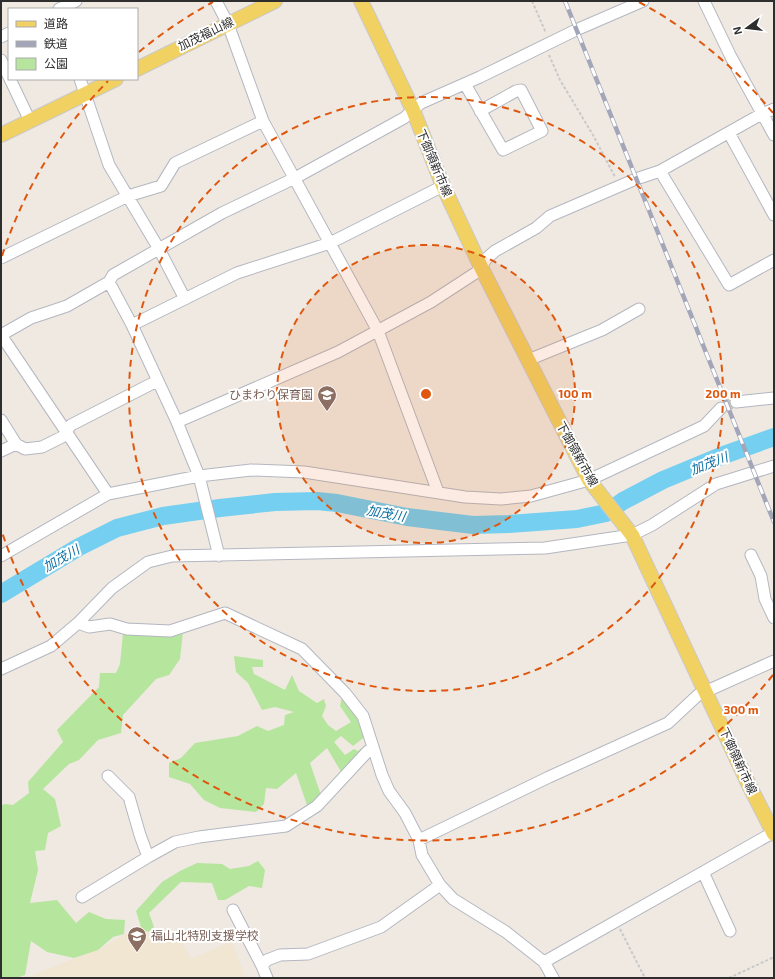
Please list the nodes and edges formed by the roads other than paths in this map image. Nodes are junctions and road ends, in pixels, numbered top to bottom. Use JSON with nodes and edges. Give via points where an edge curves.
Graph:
{"nodes":[{"id":1,"x":76,"y":1,"type":"edge"},
{"id":2,"x":216,"y":1,"type":"edge"},
{"id":3,"x":275,"y":1,"type":"edge"},
{"id":4,"x":361,"y":1,"type":"edge"},
{"id":5,"x":643,"y":1,"type":"edge"},
{"id":6,"x":704,"y":1,"type":"edge"},
{"id":7,"x":60,"y":8,"type":"edge"},
{"id":8,"x":228,"y":24,"type":"junction"},
{"id":9,"x":1,"y":60,"type":"edge"},
{"id":10,"x":138,"y":68,"type":"edge"},
{"id":11,"x":8,"y":74,"type":"edge"},
{"id":12,"x":11,"y":80,"type":"edge"},
{"id":13,"x":80,"y":80,"type":"edge"},
{"id":14,"x":114,"y":80,"type":"edge"},
{"id":15,"x":465,"y":84,"type":"junction"},
{"id":16,"x":85,"y":94,"type":"junction"},
{"id":17,"x":774,"y":109,"type":"edge"},
{"id":18,"x":412,"y":110,"type":"junction"},
{"id":19,"x":480,"y":111,"type":"junction"},
{"id":20,"x":762,"y":115,"type":"junction"},
{"id":21,"x":30,"y":121,"type":"junction"},
{"id":22,"x":263,"y":121,"type":"junction"},
{"id":23,"x":729,"y":133,"type":"junction"},
{"id":24,"x":1,"y":135,"type":"edge"},
{"id":25,"x":774,"y":135,"type":"edge"},
{"id":26,"x":660,"y":171,"type":"junction"},
{"id":27,"x":295,"y":178,"type":"junction"},
{"id":28,"x":443,"y":186,"type":"junction"},
{"id":29,"x":128,"y":196,"type":"junction"},
{"id":30,"x":774,"y":215,"type":"edge"},
{"id":31,"x":330,"y":243,"type":"junction"},
{"id":32,"x":159,"y":249,"type":"junction"},
{"id":33,"x":1,"y":258,"type":"edge"},
{"id":34,"x":774,"y":260,"type":"edge"},
{"id":35,"x":481,"y":267,"type":"junction"},
{"id":36,"x":109,"y":282,"type":"junction"},
{"id":37,"x":185,"y":299,"type":"junction"},
{"id":38,"x":639,"y":310,"type":"dead end"},
{"id":39,"x":132,"y":325,"type":"junction"},
{"id":40,"x":378,"y":331,"type":"junction"},
{"id":41,"x":1,"y":335,"type":"edge"},
{"id":42,"x":528,"y":360,"type":"junction"},
{"id":43,"x":157,"y":381,"type":"junction"},
{"id":44,"x":774,"y":398,"type":"edge"},
{"id":45,"x":736,"y":402,"type":"tunnel mouth"},
{"id":46,"x":721,"y":408,"type":"tunnel mouth"},
{"id":47,"x":1,"y":420,"type":"edge"},
{"id":48,"x":176,"y":422,"type":"junction"},
{"id":49,"x":66,"y":431,"type":"junction"},
{"id":50,"x":16,"y":444,"type":"junction"},
{"id":51,"x":1,"y":451,"type":"edge"},
{"id":52,"x":774,"y":466,"type":"edge"},
{"id":53,"x":199,"y":479,"type":"junction"},
{"id":54,"x":592,"y":483,"type":"junction"},
{"id":55,"x":438,"y":492,"type":"junction"},
{"id":56,"x":108,"y":494,"type":"junction"},
{"id":57,"x":629,"y":531,"type":"junction"},
{"id":58,"x":751,"y":555,"type":"dead end"},
{"id":59,"x":1,"y":556,"type":"edge"},
{"id":60,"x":219,"y":556,"type":"junction"},
{"id":61,"x":774,"y":618,"type":"edge"},
{"id":62,"x":78,"y":623,"type":"junction"},
{"id":63,"x":774,"y":661,"type":"edge"},
{"id":64,"x":1,"y":668,"type":"edge"},
{"id":65,"x":705,"y":692,"type":"junction"},
{"id":66,"x":373,"y":749,"type":"junction"},
{"id":67,"x":108,"y":776,"type":"dead end"},
{"id":68,"x":774,"y":833,"type":"edge"},
{"id":69,"x":419,"y":840,"type":"junction"},
{"id":70,"x":148,"y":857,"type":"junction"},
{"id":71,"x":703,"y":872,"type":"junction"},
{"id":72,"x":440,"y":885,"type":"junction"},
{"id":73,"x":82,"y":897,"type":"dead end"},
{"id":74,"x":233,"y":910,"type":"dead end"},
{"id":75,"x":730,"y":931,"type":"dead end"},
{"id":76,"x":544,"y":962,"type":"junction"},
{"id":77,"x":262,"y":966,"type":"junction"},
{"id":78,"x":266,"y":978,"type":"edge"},
{"id":79,"x":552,"y":978,"type":"edge"}],
"edges":[{"from":1,"to":7,"type":"street"},
{"from":2,"to":8,"type":"street"},
{"from":3,"to":8,"type":"main road","name":"加茂福山線"},
{"from":4,"to":18,"type":"main road","name":"下御領新市線"},
{"from":5,"to":15,"type":"street"},
{"from":6,"to":20,"type":"street"},
{"from":8,"to":10,"type":"main road","name":"加茂福山線"},
{"from":8,"to":22,"type":"street"},
{"from":9,"to":11,"type":"street"},
{"from":12,"to":21,"type":"street"},
{"from":13,"to":16,"type":"street"},
{"from":14,"to":16,"type":"main road"},
{"from":15,"to":18,"type":"street","via":[[421,103]]},
{"from":15,"to":19,"type":"street"},
{"from":16,"to":21,"type":"main road"},
{"from":16,"to":29,"type":"street","via":[[109,165]]},
{"from":17,"to":20,"type":"street"},
{"from":18,"to":27,"type":"street","via":[[404,118]]},
{"from":18,"to":28,"type":"main road","name":"下御領新市線"},
{"from":19,"to":19,"type":"street","via":[[521,90],[542,131],[503,150]]},
{"from":20,"to":23,"type":"street"},
{"from":20,"to":25,"type":"street"},
{"from":21,"to":24,"type":"main road"},
{"from":22,"to":27,"type":"street"},
{"from":22,"to":29,"type":"street","via":[[175,163],[160,186]]},
{"from":23,"to":26,"type":"street"},
{"from":23,"to":30,"type":"street"},
{"from":26,"to":34,"type":"street","via":[[729,284]]},
{"from":26,"to":35,"type":"street","via":[[636,178],[550,216],[536,228],[495,251]]},
{"from":27,"to":31,"type":"street"},
{"from":27,"to":32,"type":"street","via":[[222,212]]},
{"from":28,"to":31,"type":"street"},
{"from":28,"to":35,"type":"main road","name":"下御領新市線"},
{"from":29,"to":32,"type":"street"},
{"from":29,"to":33,"type":"street"},
{"from":31,"to":37,"type":"street","via":[[237,273]]},
{"from":31,"to":40,"type":"street"},
{"from":32,"to":36,"type":"street","via":[[113,275]]},
{"from":32,"to":37,"type":"street"},
{"from":35,"to":40,"type":"street","via":[[431,302]]},
{"from":35,"to":42,"type":"main road","name":"下御領新市線"},
{"from":36,"to":39,"type":"street"},
{"from":36,"to":41,"type":"street","via":[[67,306],[31,318]]},
{"from":37,"to":39,"type":"street"},
{"from":38,"to":42,"type":"street","via":[[602,330]]},
{"from":39,"to":43,"type":"street"},
{"from":40,"to":48,"type":"street","via":[[338,352]]},
{"from":40,"to":55,"type":"street"},
{"from":41,"to":49,"type":"street"},
{"from":42,"to":54,"type":"main road","name":"下御領新市線"},
{"from":43,"to":48,"type":"street"},
{"from":43,"to":49,"type":"street","via":[[71,425]]},
{"from":44,"to":45,"type":"street"},
{"from":46,"to":54,"type":"street","via":[[704,426]]},
{"from":47,"to":50,"type":"street"},
{"from":48,"to":53,"type":"street"},
{"from":49,"to":50,"type":"street","via":[[62,437],[42,447],[26,449]]},
{"from":49,"to":56,"type":"street"},
{"from":50,"to":51,"type":"street"},
{"from":52,"to":57,"type":"street","via":[[716,484],[652,525]]},
{"from":53,"to":55,"type":"street","via":[[251,470],[304,472]]},
{"from":53,"to":56,"type":"street"},
{"from":53,"to":60,"type":"street"},
{"from":54,"to":55,"type":"street","via":[[531,496],[501,499]]},
{"from":54,"to":57,"type":"main road","name":"下御領新市線"},
{"from":56,"to":59,"type":"street"},
{"from":57,"to":60,"type":"street","via":[[544,548]]},
{"from":57,"to":65,"type":"main road","name":"下御領新市線"},
{"from":58,"to":61,"type":"street","via":[[761,576],[765,599]]},
{"from":60,"to":62,"type":"street","via":[[172,556],[148,562],[112,588]]},
{"from":62,"to":64,"type":"street","via":[[51,646]]},
{"from":62,"to":66,"type":"street","via":[[89,627],[110,624],[127,629],[170,631],[225,614],[302,649],[345,693],[363,716]]},
{"from":63,"to":65,"type":"street"},
{"from":65,"to":68,"type":"main road","name":"下御領新市線"},
{"from":65,"to":69,"type":"street","via":[[698,695],[668,723]]},
{"from":66,"to":69,"type":"street","via":[[390,791]]},
{"from":66,"to":70,"type":"street","via":[[368,751],[317,806],[286,826],[175,842]]},
{"from":67,"to":70,"type":"street","via":[[130,797]]},
{"from":68,"to":71,"type":"street"},
{"from":69,"to":72,"type":"street","via":[[422,855]]},
{"from":70,"to":73,"type":"street"},
{"from":71,"to":75,"type":"street"},
{"from":71,"to":76,"type":"street"},
{"from":72,"to":76,"type":"street","via":[[454,899],[506,932]]},
{"from":72,"to":77,"type":"street","via":[[381,927],[308,954],[280,955],[267,960]]},
{"from":74,"to":77,"type":"street"},
{"from":76,"to":79,"type":"street"},
{"from":77,"to":78,"type":"street"}]}
